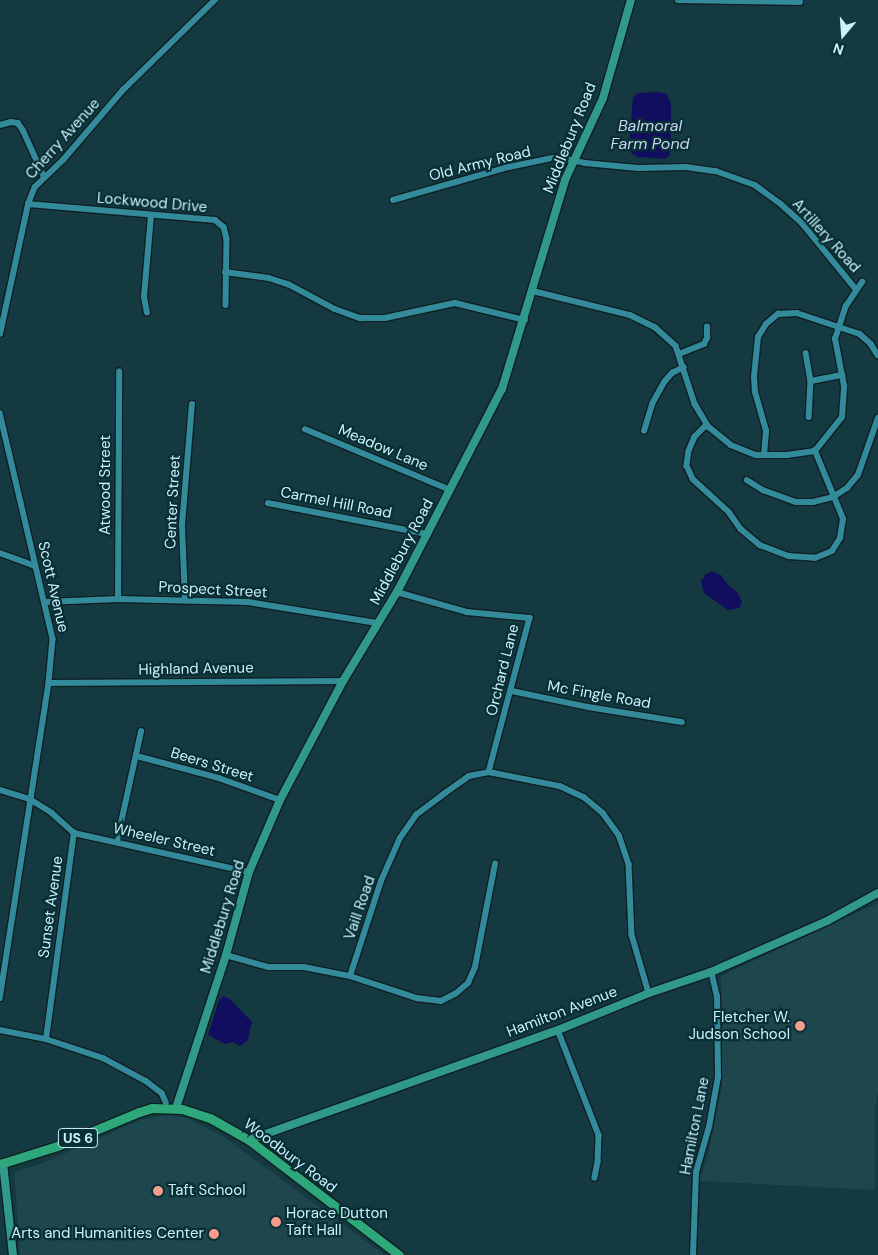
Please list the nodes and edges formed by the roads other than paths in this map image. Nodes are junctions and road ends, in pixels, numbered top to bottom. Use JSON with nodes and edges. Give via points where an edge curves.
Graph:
{"nodes":[{"id":1,"x":215,"y":0,"type":"edge"},
{"id":2,"x":631,"y":0,"type":"edge"},
{"id":3,"x":678,"y":0,"type":"edge"},
{"id":4,"x":800,"y":2,"type":"dead end"},
{"id":5,"x":0,"y":125,"type":"edge"},
{"id":6,"x":574,"y":160,"type":"junction"},
{"id":7,"x":44,"y":176,"type":"junction"},
{"id":8,"x":393,"y":200,"type":"dead end"},
{"id":9,"x":28,"y":204,"type":"junction"},
{"id":10,"x":151,"y":216,"type":"junction"},
{"id":11,"x":225,"y":272,"type":"junction"},
{"id":12,"x":862,"y":282,"type":"dead end"},
{"id":13,"x":856,"y":289,"type":"junction"},
{"id":14,"x":533,"y":291,"type":"junction"},
{"id":15,"x":226,"y":305,"type":"dead end"},
{"id":16,"x":147,"y":313,"type":"dead end"},
{"id":17,"x":524,"y":320,"type":"junction"},
{"id":18,"x":840,"y":325,"type":"junction"},
{"id":19,"x":707,"y":327,"type":"dead end"},
{"id":20,"x":0,"y":334,"type":"edge"},
{"id":21,"x":806,"y":353,"type":"dead end"},
{"id":22,"x":679,"y":354,"type":"junction"},
{"id":23,"x":878,"y":355,"type":"edge"},
{"id":24,"x":684,"y":367,"type":"junction"},
{"id":25,"x":119,"y":372,"type":"dead end"},
{"id":26,"x":842,"y":375,"type":"junction"},
{"id":27,"x":811,"y":381,"type":"junction"},
{"id":28,"x":192,"y":404,"type":"dead end"},
{"id":29,"x":0,"y":413,"type":"edge"},
{"id":30,"x":809,"y":417,"type":"dead end"},
{"id":31,"x":878,"y":418,"type":"edge"},
{"id":32,"x":707,"y":424,"type":"junction"},
{"id":33,"x":305,"y":429,"type":"dead end"},
{"id":34,"x":644,"y":431,"type":"dead end"},
{"id":35,"x":814,"y":451,"type":"junction"},
{"id":36,"x":764,"y":455,"type":"junction"},
{"id":37,"x":747,"y":480,"type":"dead end"},
{"id":38,"x":451,"y":490,"type":"junction"},
{"id":39,"x":833,"y":497,"type":"junction"},
{"id":40,"x":268,"y":503,"type":"dead end"},
{"id":41,"x":428,"y":534,"type":"junction"},
{"id":42,"x":0,"y":553,"type":"edge"},
{"id":43,"x":35,"y":566,"type":"junction"},
{"id":44,"x":398,"y":592,"type":"junction"},
{"id":45,"x":118,"y":599,"type":"junction"},
{"id":46,"x":185,"y":601,"type":"junction"},
{"id":47,"x":45,"y":602,"type":"junction"},
{"id":48,"x":378,"y":623,"type":"junction"},
{"id":49,"x":343,"y":681,"type":"junction"},
{"id":50,"x":49,"y":683,"type":"junction"},
{"id":51,"x":512,"y":690,"type":"junction"},
{"id":52,"x":682,"y":722,"type":"dead end"},
{"id":53,"x":141,"y":732,"type":"dead end"},
{"id":54,"x":137,"y":756,"type":"junction"},
{"id":55,"x":489,"y":772,"type":"junction"},
{"id":56,"x":0,"y":790,"type":"edge"},
{"id":57,"x":30,"y":798,"type":"junction"},
{"id":58,"x":280,"y":800,"type":"junction"},
{"id":59,"x":74,"y":833,"type":"junction"},
{"id":60,"x":117,"y":841,"type":"junction"},
{"id":61,"x":496,"y":864,"type":"dead end"},
{"id":62,"x":249,"y":872,"type":"junction"},
{"id":63,"x":878,"y":894,"type":"edge"},
{"id":64,"x":226,"y":955,"type":"junction"},
{"id":65,"x":711,"y":972,"type":"junction"},
{"id":66,"x":350,"y":976,"type":"junction"},
{"id":67,"x":649,"y":993,"type":"junction"},
{"id":68,"x":0,"y":998,"type":"edge"},
{"id":69,"x":0,"y":1030,"type":"edge"},
{"id":70,"x":558,"y":1030,"type":"junction"},
{"id":71,"x":46,"y":1040,"type":"junction"},
{"id":72,"x":166,"y":1102,"type":"junction"},
{"id":73,"x":177,"y":1105,"type":"junction"},
{"id":74,"x":152,"y":1108,"type":"junction"},
{"id":75,"x":249,"y":1140,"type":"junction"},
{"id":76,"x":1,"y":1164,"type":"edge"},
{"id":77,"x":595,"y":1178,"type":"dead end"},
{"id":78,"x":13,"y":1255,"type":"edge"},
{"id":79,"x":399,"y":1255,"type":"edge"},
{"id":80,"x":693,"y":1255,"type":"edge"}],
"edges":[{"from":1,"to":7,"type":"street","name":"Cherry Avenue","via":[[123,90],[64,159]]},
{"from":2,"to":6,"type":"street","name":"Middlebury Road","via":[[602,98]]},
{"from":3,"to":4,"type":"street"},
{"from":5,"to":7,"type":"street","via":[[18,124]]},
{"from":6,"to":8,"type":"street","name":"Old Army Road","via":[[558,158],[510,167]]},
{"from":6,"to":13,"type":"street","name":"Artillery Road","via":[[638,168],[700,169],[746,181],[772,196],[803,224]]},
{"from":6,"to":14,"type":"street","name":"Middlebury Road","via":[[560,195]]},
{"from":7,"to":9,"type":"street","name":"Cherry Avenue"},
{"from":9,"to":10,"type":"street","name":"Lockwood Drive"},
{"from":9,"to":20,"type":"street","name":"Cherry Avenue"},
{"from":10,"to":11,"type":"street","name":"Lockwood Drive","via":[[215,220],[224,227],[227,239]]},
{"from":10,"to":16,"type":"street","via":[[144,297]]},
{"from":11,"to":15,"type":"street","name":"Lockwood Drive"},
{"from":11,"to":17,"type":"street","via":[[270,278],[288,284],[335,310],[360,318],[385,318],[455,303]]},
{"from":12,"to":13,"type":"street"},
{"from":13,"to":18,"type":"street"},
{"from":14,"to":17,"type":"street","name":"Middlebury Road"},
{"from":14,"to":22,"type":"street","via":[[630,315],[655,327],[676,346]]},
{"from":17,"to":38,"type":"street","name":"Middlebury Road","via":[[502,389]]},
{"from":18,"to":23,"type":"street","via":[[860,334]]},
{"from":18,"to":26,"type":"street","via":[[835,340]]},
{"from":18,"to":36,"type":"street","via":[[797,313],[778,314],[766,324],[758,338],[754,377],[754,392],[766,431]]},
{"from":19,"to":22,"type":"street","via":[[708,338],[704,344]]},
{"from":21,"to":27,"type":"street"},
{"from":22,"to":24,"type":"street"},
{"from":24,"to":32,"type":"street","via":[[695,404]]},
{"from":24,"to":34,"type":"street","via":[[672,373],[665,382],[652,404]]},
{"from":25,"to":45,"type":"street","name":"Atwood Street"},
{"from":26,"to":27,"type":"street"},
{"from":26,"to":35,"type":"street","via":[[842,418]]},
{"from":27,"to":30,"type":"street"},
{"from":28,"to":46,"type":"street","name":"Center Street","via":[[182,524]]},
{"from":29,"to":43,"type":"street","name":"Scott Avenue"},
{"from":31,"to":39,"type":"street","via":[[858,474]]},
{"from":32,"to":36,"type":"street","via":[[732,445]]},
{"from":32,"to":39,"type":"street","via":[[695,437],[689,452],[687,466],[692,479],[760,545],[788,556],[815,558],[832,551],[840,538],[843,519]]},
{"from":33,"to":38,"type":"street","name":"Meadow Lane"},
{"from":35,"to":36,"type":"street"},
{"from":35,"to":39,"type":"street"},
{"from":37,"to":39,"type":"street","via":[[763,490],[796,502]]},
{"from":38,"to":41,"type":"street","name":"Middlebury Road"},
{"from":40,"to":41,"type":"street","name":"Carmel Hill Road"},
{"from":41,"to":44,"type":"street","name":"Middlebury Road"},
{"from":42,"to":43,"type":"street"},
{"from":43,"to":47,"type":"street","name":"Scott Avenue"},
{"from":44,"to":48,"type":"street","name":"Middlebury Road"},
{"from":44,"to":51,"type":"street","name":"Orchard Lane","via":[[467,612],[530,618]]},
{"from":45,"to":46,"type":"street","name":"Prospect Street"},
{"from":45,"to":47,"type":"street","name":"Prospect Street"},
{"from":46,"to":48,"type":"street","name":"Prospect Street","via":[[248,602]]},
{"from":47,"to":50,"type":"street","name":"Scott Avenue","via":[[53,639]]},
{"from":48,"to":49,"type":"street","name":"Middlebury Road"},
{"from":49,"to":50,"type":"street","name":"Highland Avenue"},
{"from":49,"to":58,"type":"street","name":"Middlebury Road"},
{"from":50,"to":57,"type":"street","name":"Scott Avenue"},
{"from":51,"to":52,"type":"street","name":"Mc Fingle Road"},
{"from":51,"to":55,"type":"street","name":"Orchard Lane"},
{"from":53,"to":54,"type":"street"},
{"from":54,"to":58,"type":"street","name":"Beers Street","via":[[220,778]]},
{"from":54,"to":60,"type":"street"},
{"from":55,"to":66,"type":"street","name":"Vaill Road","via":[[469,776],[445,793],[416,815],[400,838],[381,882]]},
{"from":55,"to":67,"type":"street","via":[[560,786],[584,797],[603,813],[619,835],[629,864],[632,935]]},
{"from":56,"to":57,"type":"street"},
{"from":57,"to":59,"type":"street"},
{"from":57,"to":68,"type":"street","name":"Scott Avenue"},
{"from":58,"to":62,"type":"street","name":"Middlebury Road"},
{"from":59,"to":60,"type":"street","name":"Wheeler Street"},
{"from":59,"to":71,"type":"street","name":"Sunset Avenue"},
{"from":60,"to":62,"type":"street","name":"Wheeler Street"},
{"from":61,"to":66,"type":"street","via":[[475,967],[468,983],[455,994],[441,1001],[417,998]]},
{"from":62,"to":64,"type":"street","name":"Middlebury Road"},
{"from":63,"to":65,"type":"street","name":"Hamilton Avenue","via":[[827,921]]},
{"from":64,"to":66,"type":"street","via":[[268,967],[304,967]]},
{"from":64,"to":73,"type":"street","name":"Middlebury Road"},
{"from":65,"to":67,"type":"street","name":"Hamilton Avenue"},
{"from":65,"to":80,"type":"street","name":"Hamilton Lane","via":[[717,996],[718,1077],[709,1127],[696,1172]]},
{"from":67,"to":70,"type":"street","name":"Hamilton Avenue"},
{"from":69,"to":71,"type":"street"},
{"from":70,"to":75,"type":"street","name":"Hamilton Avenue"},
{"from":70,"to":77,"type":"street","via":[[599,1135]]},
{"from":71,"to":72,"type":"street","via":[[103,1058],[146,1081],[162,1093]]},
{"from":72,"to":73,"type":"main road","name":"Woodbury Road","number":"US 6"},
{"from":72,"to":74,"type":"main road","name":"Woodbury Road","number":"US 6"},
{"from":73,"to":74,"type":"main road","name":"Woodbury Road","number":"US 6"},
{"from":73,"to":75,"type":"main road","name":"Woodbury Road","number":"US 6","via":[[210,1118]]},
{"from":74,"to":76,"type":"main road","number":"US 6","via":[[57,1146]]},
{"from":75,"to":79,"type":"main road","name":"Woodbury Road","number":"US 6"},
{"from":76,"to":78,"type":"street"}]}
